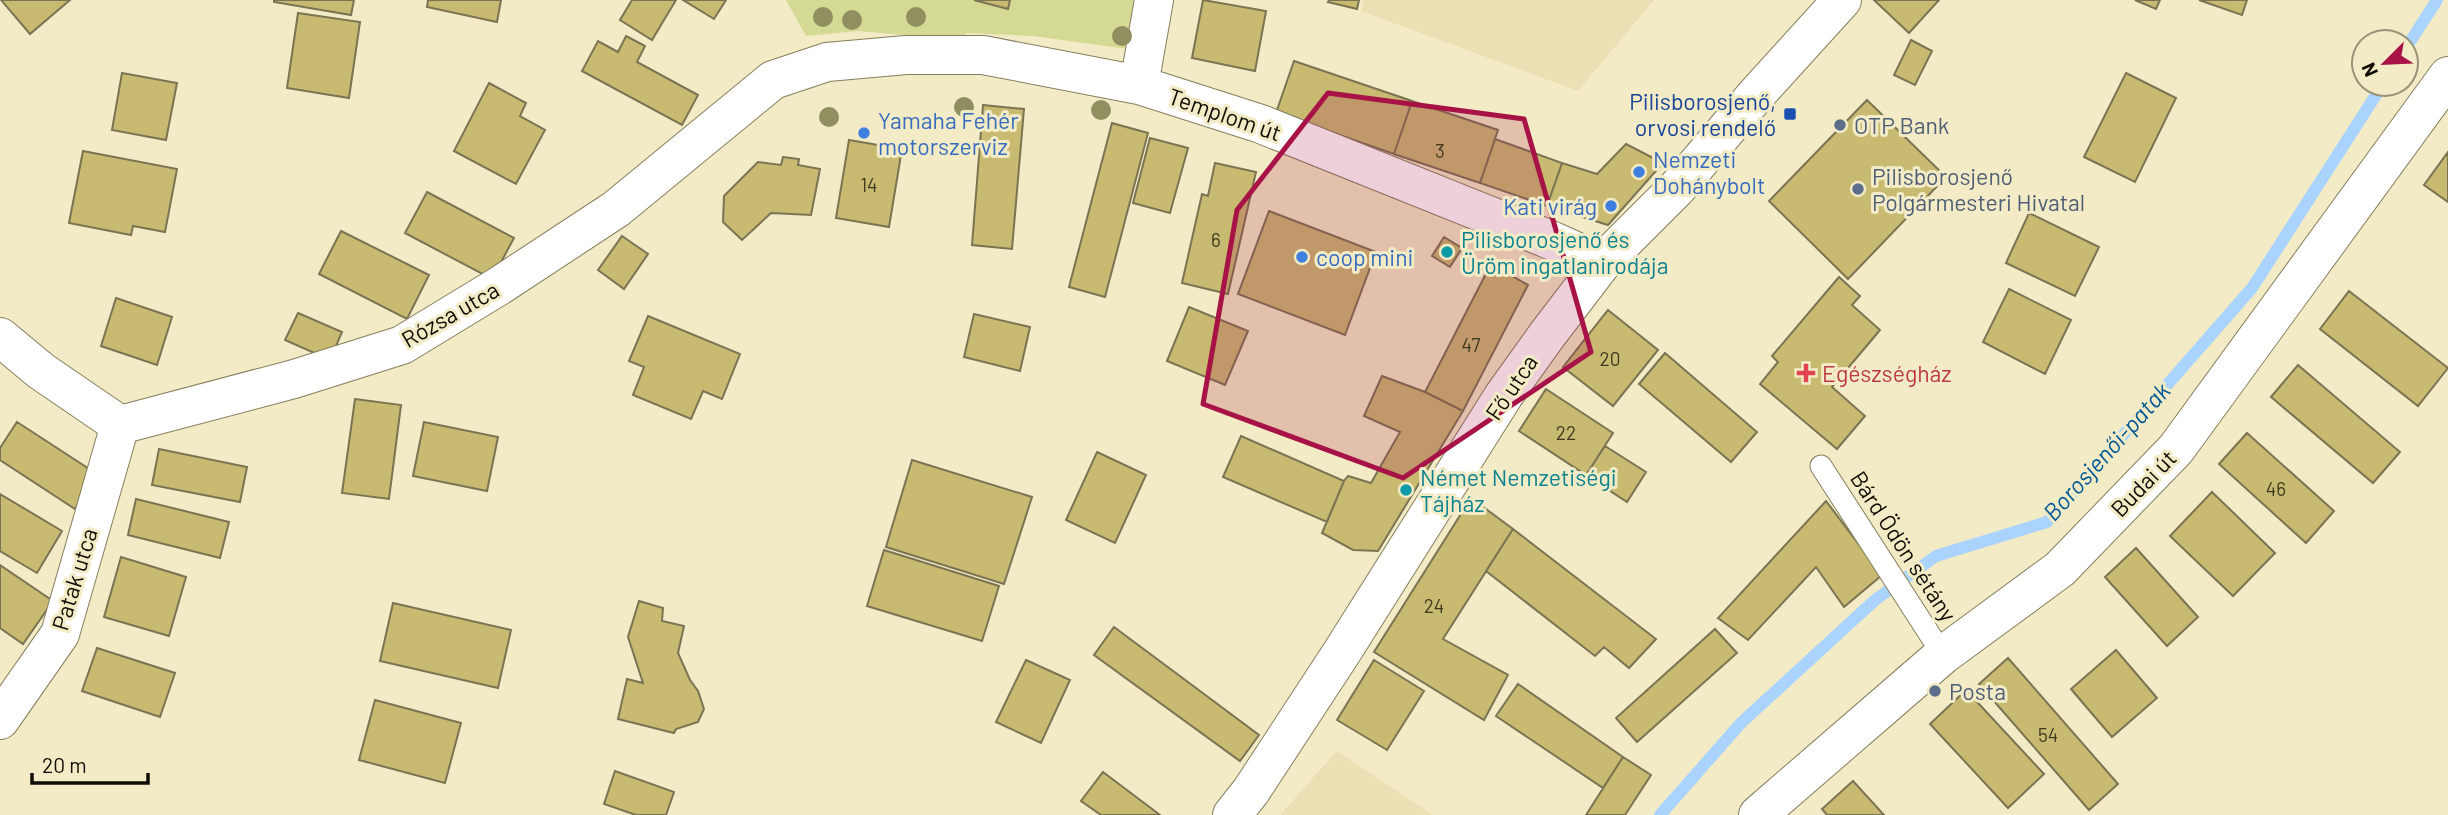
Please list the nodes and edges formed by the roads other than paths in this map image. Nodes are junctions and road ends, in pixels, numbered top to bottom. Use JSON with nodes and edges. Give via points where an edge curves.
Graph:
{"nodes":[{"id":1,"x":1154,"y":0,"type":"edge"},
{"id":2,"x":1842,"y":0,"type":"edge"},
{"id":3,"x":827,"y":62,"type":"joint"},
{"id":4,"x":2448,"y":76,"type":"edge"},
{"id":5,"x":1139,"y":85,"type":"junction"},
{"id":6,"x":1602,"y":263,"type":"junction"},
{"id":7,"x":0,"y":337,"type":"edge"},
{"id":8,"x":120,"y":425,"type":"junction"},
{"id":9,"x":1821,"y":466,"type":"dead end"},
{"id":10,"x":1943,"y":655,"type":"junction"},
{"id":11,"x":0,"y":720,"type":"edge"},
{"id":12,"x":1232,"y":815,"type":"edge"},
{"id":13,"x":1758,"y":815,"type":"edge"}],
"edges":[{"from":1,"to":5,"type":"street"},
{"from":2,"to":6,"type":"street","name":"Fő utca","via":[[1677,188]]},
{"from":3,"to":5,"type":"street","name":"Templom út","via":[[983,55]]},
{"from":3,"to":8,"type":"street","name":"Rózsa utca","via":[[773,80],[616,209],[402,345]]},
{"from":4,"to":10,"type":"street","name":"Budai út","via":[[2176,449],[2060,569]]},
{"from":5,"to":6,"type":"street","name":"Templom út","via":[[1261,124]]},
{"from":6,"to":12,"type":"street","name":"Fő utca","via":[[1504,395],[1342,652]]},
{"from":7,"to":8,"type":"street"},
{"from":8,"to":11,"type":"street","name":"Patak utca","via":[[60,634]]},
{"from":9,"to":10,"type":"lane","name":"Bárd Ödön sétány"},
{"from":10,"to":13,"type":"street","name":"Budai út"}]}
